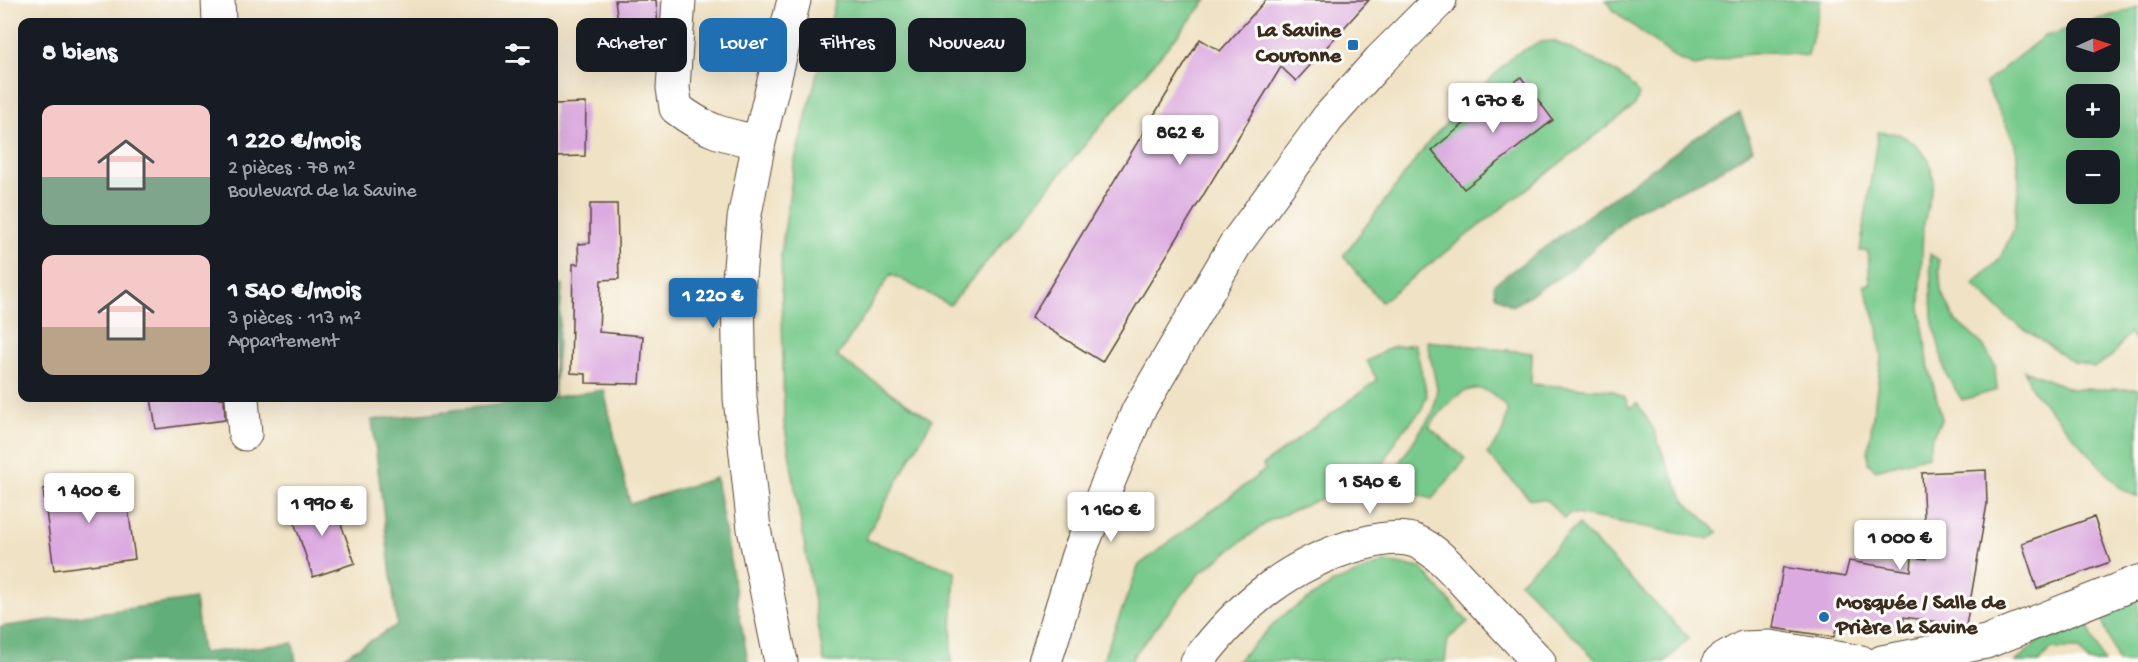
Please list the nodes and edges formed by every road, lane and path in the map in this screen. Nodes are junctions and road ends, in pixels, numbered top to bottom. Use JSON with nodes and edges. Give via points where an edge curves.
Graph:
{"nodes":[{"id":1,"x":218,"y":0,"type":"edge"},
{"id":2,"x":679,"y":0,"type":"edge"},
{"id":3,"x":794,"y":0,"type":"edge"},
{"id":4,"x":1440,"y":0,"type":"edge"},
{"id":5,"x":219,"y":18,"type":"edge"},
{"id":6,"x":759,"y":142,"type":"junction"},
{"id":7,"x":242,"y":402,"type":"edge"},
{"id":8,"x":244,"y":434,"type":"dead end"},
{"id":9,"x":2138,"y":582,"type":"edge"},
{"id":10,"x":781,"y":662,"type":"edge"},
{"id":11,"x":1045,"y":662,"type":"edge"},
{"id":12,"x":1197,"y":662,"type":"edge"},
{"id":13,"x":1539,"y":662,"type":"edge"},
{"id":14,"x":1719,"y":662,"type":"edge"},
{"id":15,"x":1861,"y":662,"type":"edge"},
{"id":16,"x":1882,"y":662,"type":"edge"}],
"edges":[{"from":1,"to":5,"type":"street"},
{"from":2,"to":6,"type":"street","via":[[673,88],[676,108],[723,135]]},
{"from":3,"to":6,"type":"street"},
{"from":4,"to":11,"type":"street","via":[[1328,118],[1235,245],[1138,411],[1078,555]]},
{"from":6,"to":10,"type":"street","via":[[744,219],[738,291],[740,398],[754,529]]},
{"from":7,"to":8,"type":"street"},
{"from":9,"to":16,"type":"street","via":[[1986,642]]},
{"from":12,"to":13,"type":"street","via":[[1218,634],[1257,597],[1300,567],[1349,547],[1382,539],[1414,541],[1445,562]]},
{"from":14,"to":15,"type":"street","via":[[1743,648],[1770,647]]}]}
